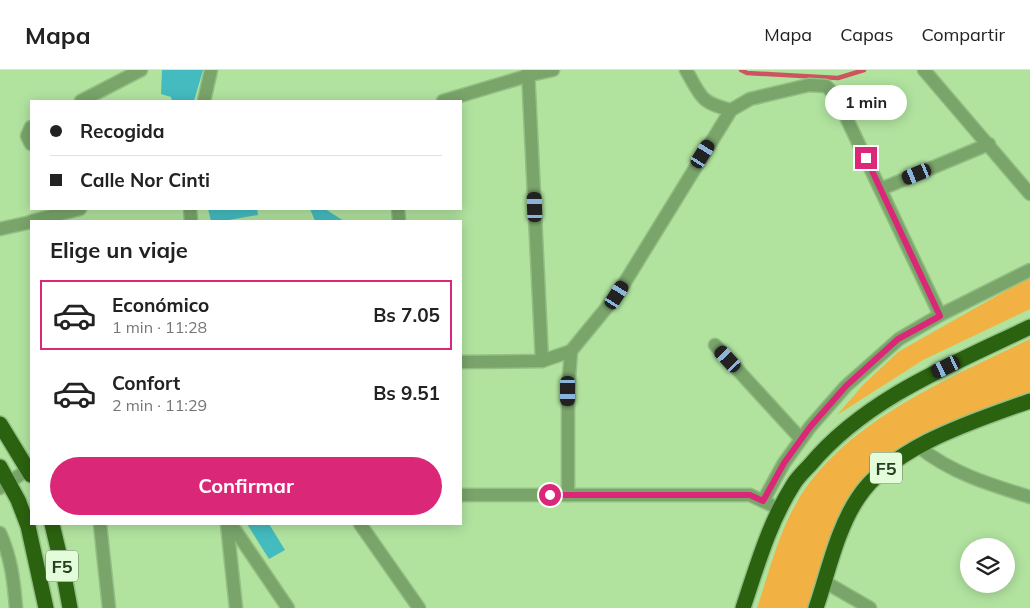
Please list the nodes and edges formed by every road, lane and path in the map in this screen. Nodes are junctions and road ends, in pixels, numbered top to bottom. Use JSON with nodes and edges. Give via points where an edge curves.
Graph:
{"nodes":[{"id":1,"x":142,"y":70,"type":"edge"},
{"id":2,"x":211,"y":70,"type":"edge"},
{"id":3,"x":553,"y":70,"type":"edge"},
{"id":4,"x":686,"y":70,"type":"edge"},
{"id":5,"x":924,"y":70,"type":"edge"},
{"id":6,"x":529,"y":72,"type":"edge"},
{"id":7,"x":83,"y":100,"type":"edge"},
{"id":8,"x":204,"y":100,"type":"edge"},
{"id":9,"x":446,"y":100,"type":"edge"},
{"id":10,"x":731,"y":110,"type":"junction"},
{"id":11,"x":30,"y":129,"type":"edge"},
{"id":12,"x":30,"y":142,"type":"edge"},
{"id":13,"x":988,"y":144,"type":"junction"},
{"id":14,"x":881,"y":189,"type":"junction"},
{"id":15,"x":1030,"y":194,"type":"edge"},
{"id":16,"x":71,"y":210,"type":"edge"},
{"id":17,"x":54,"y":212,"type":"edge"},
{"id":18,"x":34,"y":220,"type":"edge"},
{"id":19,"x":30,"y":222,"type":"edge"},
{"id":20,"x":0,"y":229,"type":"edge"},
{"id":21,"x":1030,"y":270,"type":"edge"},
{"id":22,"x":940,"y":316,"type":"junction"},
{"id":23,"x":1030,"y":327,"type":"edge"},
{"id":24,"x":715,"y":345,"type":"dead end"},
{"id":25,"x":571,"y":351,"type":"junction"},
{"id":26,"x":542,"y":361,"type":"junction"},
{"id":27,"x":462,"y":362,"type":"edge"},
{"id":28,"x":1030,"y":401,"type":"edge"},
{"id":29,"x":0,"y":424,"type":"edge"},
{"id":30,"x":801,"y":439,"type":"junction"},
{"id":31,"x":919,"y":447,"type":"junction"},
{"id":32,"x":0,"y":466,"type":"edge"},
{"id":33,"x":30,"y":472,"type":"edge"},
{"id":34,"x":4,"y":485,"type":"edge"},
{"id":35,"x":462,"y":495,"type":"edge"},
{"id":36,"x":568,"y":495,"type":"junction"},
{"id":37,"x":1030,"y":497,"type":"edge"},
{"id":38,"x":763,"y":501,"type":"junction"},
{"id":39,"x":780,"y":509,"type":"junction"},
{"id":40,"x":52,"y":525,"type":"edge"},
{"id":41,"x":100,"y":525,"type":"edge"},
{"id":42,"x":227,"y":525,"type":"edge"},
{"id":43,"x":232,"y":525,"type":"edge"},
{"id":44,"x":361,"y":525,"type":"edge"},
{"id":45,"x":0,"y":533,"type":"edge"},
{"id":46,"x":825,"y":582,"type":"junction"},
{"id":47,"x":16,"y":608,"type":"edge"},
{"id":48,"x":46,"y":608,"type":"edge"},
{"id":49,"x":70,"y":608,"type":"edge"},
{"id":50,"x":109,"y":608,"type":"edge"},
{"id":51,"x":236,"y":608,"type":"edge"},
{"id":52,"x":288,"y":608,"type":"edge"},
{"id":53,"x":419,"y":608,"type":"edge"},
{"id":54,"x":743,"y":608,"type":"edge"},
{"id":55,"x":816,"y":608,"type":"edge"},
{"id":56,"x":870,"y":608,"type":"edge"}],
"edges":[{"from":1,"to":7,"type":"street"},
{"from":2,"to":8,"type":"street"},
{"from":3,"to":6,"type":"street"},
{"from":4,"to":10,"type":"street","via":[[702,98],[713,106]]},
{"from":5,"to":13,"type":"street"},
{"from":6,"to":9,"type":"street"},
{"from":6,"to":26,"type":"street"},
{"from":10,"to":14,"type":"street","via":[[750,99],[809,84],[826,86],[836,96]]},
{"from":10,"to":25,"type":"street","via":[[617,295]]},
{"from":11,"to":12,"type":"street","via":[[27,136]]},
{"from":13,"to":14,"type":"street"},
{"from":13,"to":15,"type":"street"},
{"from":14,"to":22,"type":"street"},
{"from":16,"to":17,"type":"street"},
{"from":17,"to":18,"type":"street"},
{"from":19,"to":20,"type":"street"},
{"from":21,"to":22,"type":"street"},
{"from":22,"to":30,"type":"street","via":[[898,339],[846,386]]},
{"from":23,"to":39,"type":"highway","via":[[930,375],[863,415],[825,446],[793,484]]},
{"from":24,"to":30,"type":"street"},
{"from":25,"to":26,"type":"street"},
{"from":25,"to":36,"type":"street"},
{"from":26,"to":27,"type":"street"},
{"from":28,"to":31,"type":"highway","number":"F5","via":[[956,427]]},
{"from":29,"to":33,"type":"highway"},
{"from":30,"to":38,"type":"street"},
{"from":31,"to":37,"type":"street","via":[[958,473]]},
{"from":31,"to":46,"type":"highway","number":"F5","via":[[881,471],[858,498],[843,528]]},
{"from":32,"to":34,"type":"highway","number":"F5"},
{"from":33,"to":34,"type":"street"},
{"from":34,"to":48,"type":"highway","number":"F5","via":[[18,500],[28,526]]},
{"from":35,"to":36,"type":"street"},
{"from":36,"to":38,"type":"street","via":[[750,495]]},
{"from":38,"to":39,"type":"street"},
{"from":39,"to":54,"type":"highway"},
{"from":40,"to":49,"type":"highway","number":"F5"},
{"from":41,"to":50,"type":"street"},
{"from":42,"to":51,"type":"street"},
{"from":43,"to":52,"type":"street"},
{"from":44,"to":53,"type":"street"},
{"from":45,"to":47,"type":"street","via":[[14,579]]},
{"from":46,"to":55,"type":"highway","number":"F5"},
{"from":46,"to":56,"type":"street"}]}
